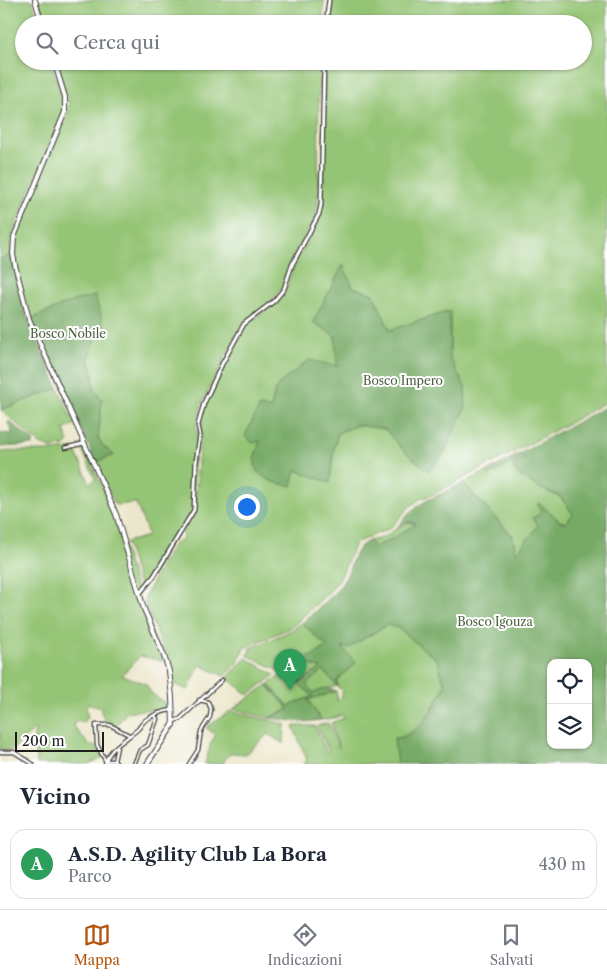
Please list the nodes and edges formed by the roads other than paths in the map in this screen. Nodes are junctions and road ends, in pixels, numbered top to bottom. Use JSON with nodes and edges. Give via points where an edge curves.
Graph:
{"nodes":[{"id":1,"x":35,"y":0,"type":"edge"},
{"id":2,"x":329,"y":0,"type":"edge"},
{"id":3,"x":39,"y":15,"type":"edge"},
{"id":4,"x":327,"y":15,"type":"edge"},
{"id":5,"x":57,"y":70,"type":"edge"},
{"id":6,"x":324,"y":70,"type":"edge"},
{"id":7,"x":85,"y":443,"type":"junction"},
{"id":8,"x":65,"y":448,"type":"dead end"},
{"id":9,"x":140,"y":593,"type":"junction"},
{"id":10,"x":222,"y":680,"type":"dead end"},
{"id":11,"x":199,"y":700,"type":"junction"},
{"id":12,"x":173,"y":710,"type":"junction"},
{"id":13,"x":155,"y":716,"type":"junction"},
{"id":14,"x":174,"y":721,"type":"junction"},
{"id":15,"x":130,"y":734,"type":"junction"},
{"id":16,"x":117,"y":747,"type":"junction"},
{"id":17,"x":0,"y":752,"type":"edge"},
{"id":18,"x":114,"y":761,"type":"junction"},
{"id":19,"x":105,"y":763,"type":"edge"},
{"id":20,"x":33,"y":764,"type":"edge"},
{"id":21,"x":117,"y":764,"type":"edge"},
{"id":22,"x":134,"y":764,"type":"edge"},
{"id":23,"x":148,"y":764,"type":"edge"},
{"id":24,"x":189,"y":764,"type":"edge"}],
"edges":[{"from":1,"to":3,"type":"main road"},
{"from":2,"to":4,"type":"street"},
{"from":5,"to":7,"type":"main road","via":[[65,97],[65,115],[16,230],[13,254],[32,327]]},
{"from":6,"to":9,"type":"street","via":[[319,214],[292,265],[284,289],[244,325],[222,364],[198,425],[194,510]]},
{"from":7,"to":8,"type":"street"},
{"from":7,"to":9,"type":"main road","via":[[116,514]]},
{"from":9,"to":12,"type":"main road","via":[[169,671]]},
{"from":10,"to":11,"type":"street"},
{"from":11,"to":14,"type":"street"},
{"from":11,"to":24,"type":"street","via":[[208,702],[212,711],[200,731],[198,750]]},
{"from":12,"to":13,"type":"street"},
{"from":12,"to":14,"type":"main road"},
{"from":13,"to":15,"type":"street"},
{"from":13,"to":22,"type":"street","via":[[148,745],[140,750]]},
{"from":14,"to":23,"type":"main road"},
{"from":15,"to":16,"type":"street"},
{"from":15,"to":19,"type":"street","via":[[110,725],[96,725],[97,745]]},
{"from":16,"to":18,"type":"street"},
{"from":16,"to":19,"type":"street"},
{"from":17,"to":20,"type":"street","via":[[14,752]]},
{"from":18,"to":19,"type":"street"},
{"from":18,"to":21,"type":"street"}]}
